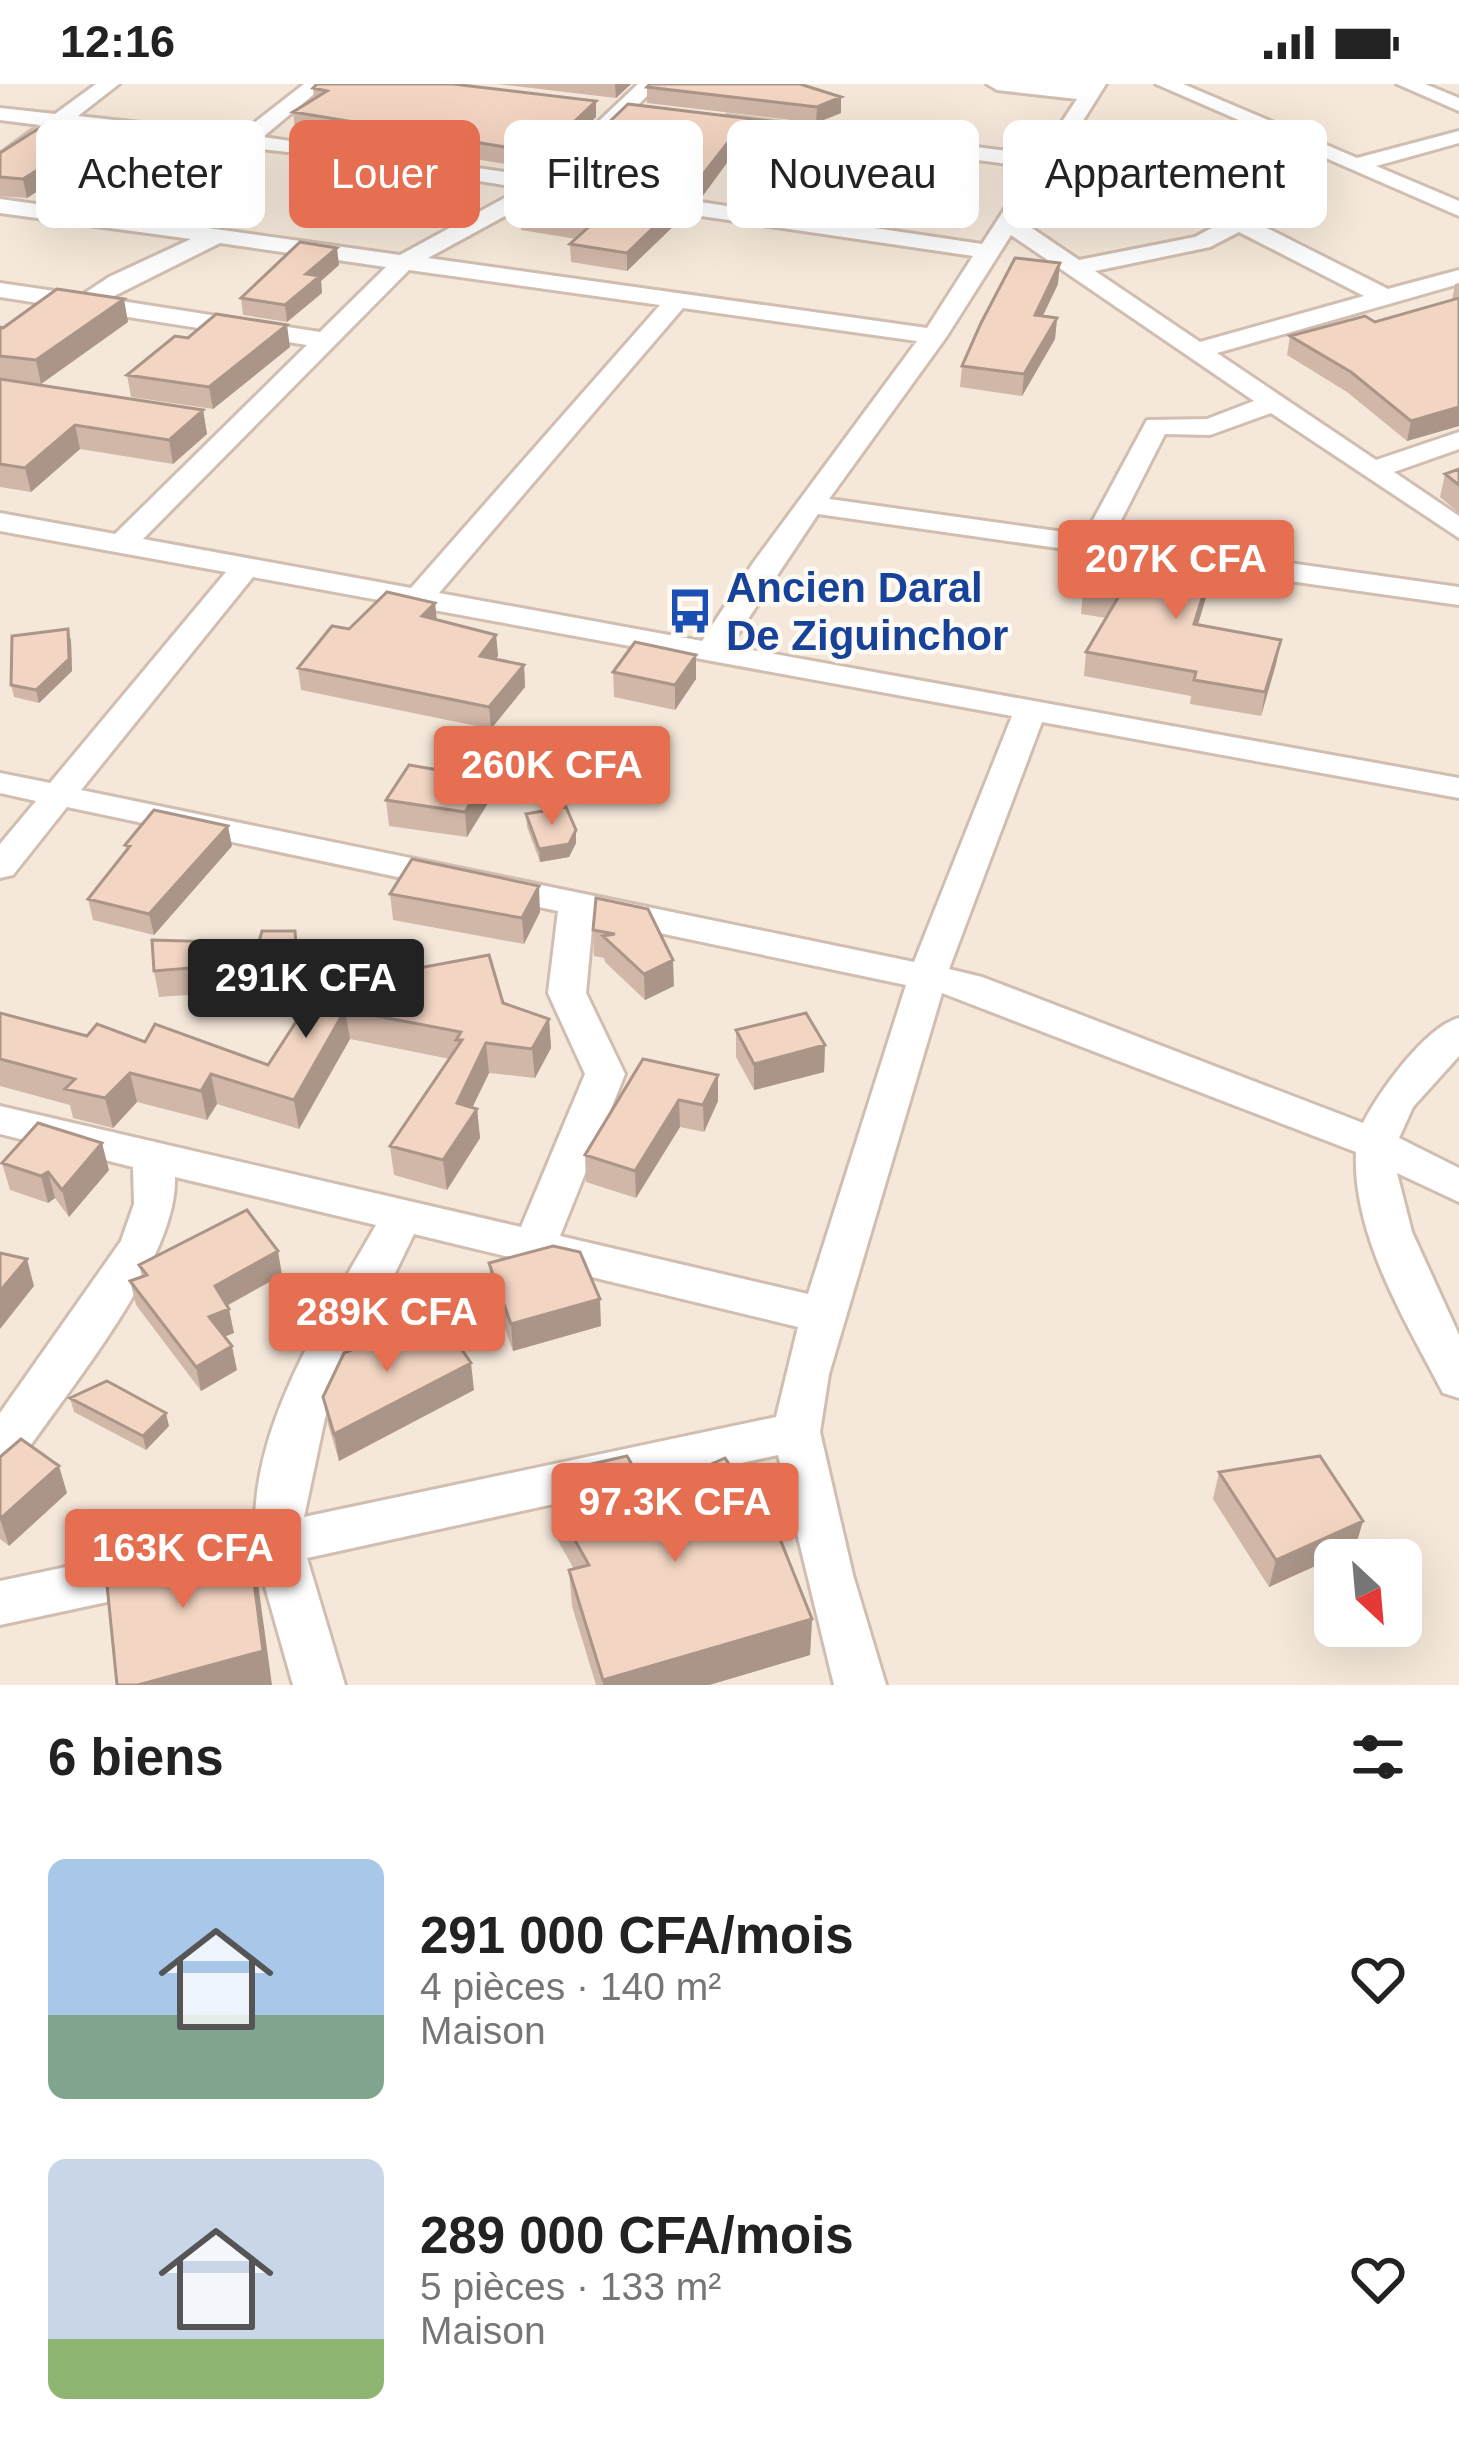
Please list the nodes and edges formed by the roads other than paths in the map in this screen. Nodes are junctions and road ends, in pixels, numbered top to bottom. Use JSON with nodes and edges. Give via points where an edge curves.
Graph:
{"nodes":[{"id":1,"x":109,"y":84,"type":"edge"},
{"id":2,"x":316,"y":84,"type":"edge"},
{"id":3,"x":649,"y":84,"type":"edge"},
{"id":4,"x":997,"y":84,"type":"edge"},
{"id":5,"x":1166,"y":84,"type":"edge"},
{"id":6,"x":1407,"y":84,"type":"edge"},
{"id":7,"x":1093,"y":89,"type":"edge"},
{"id":8,"x":1459,"y":105,"type":"edge"},
{"id":9,"x":0,"y":114,"type":"edge"},
{"id":10,"x":692,"y":118,"type":"edge"},
{"id":11,"x":59,"y":120,"type":"joint"},
{"id":12,"x":613,"y":120,"type":"edge"},
{"id":13,"x":1074,"y":120,"type":"edge"},
{"id":14,"x":265,"y":124,"type":"edge"},
{"id":15,"x":36,"y":137,"type":"edge"},
{"id":16,"x":1459,"y":137,"type":"edge"},
{"id":17,"x":265,"y":144,"type":"edge"},
{"id":18,"x":1003,"y":157,"type":"edge"},
{"id":19,"x":1360,"y":163,"type":"junction"},
{"id":20,"x":0,"y":164,"type":"edge"},
{"id":21,"x":504,"y":179,"type":"edge"},
{"id":22,"x":0,"y":206,"type":"edge"},
{"id":23,"x":504,"y":207,"type":"edge"},
{"id":24,"x":703,"y":208,"type":"edge"},
{"id":25,"x":1459,"y":209,"type":"edge"},
{"id":26,"x":1007,"y":228,"type":"edge"},
{"id":27,"x":1016,"y":228,"type":"edge"},
{"id":28,"x":1228,"y":228,"type":"edge"},
{"id":29,"x":1243,"y":228,"type":"edge"},
{"id":30,"x":215,"y":236,"type":"junction"},
{"id":31,"x":991,"y":251,"type":"junction"},
{"id":32,"x":404,"y":262,"type":"junction"},
{"id":33,"x":1076,"y":268,"type":"junction"},
{"id":34,"x":1459,"y":277,"type":"edge"},
{"id":35,"x":0,"y":290,"type":"edge"},
{"id":36,"x":678,"y":298,"type":"junction"},
{"id":37,"x":1385,"y":298,"type":"junction"},
{"id":38,"x":87,"y":303,"type":"junction"},
{"id":39,"x":934,"y":336,"type":"junction"},
{"id":40,"x":325,"y":340,"type":"junction"},
{"id":41,"x":1196,"y":351,"type":"junction"},
{"id":42,"x":1274,"y":403,"type":"junction"},
{"id":43,"x":199,"y":420,"type":"edge"},
{"id":44,"x":240,"y":426,"type":"junction"},
{"id":45,"x":1459,"y":440,"type":"edge"},
{"id":46,"x":1374,"y":470,"type":"junction"},
{"id":47,"x":811,"y":505,"type":"junction"},
{"id":48,"x":0,"y":522,"type":"edge"},
{"id":49,"x":1459,"y":529,"type":"edge"},
{"id":50,"x":121,"y":545,"type":"junction"},
{"id":51,"x":1094,"y":545,"type":"junction"},
{"id":52,"x":245,"y":568,"type":"junction"},
{"id":53,"x":1459,"y":596,"type":"edge"},
{"id":54,"x":416,"y":599,"type":"junction"},
{"id":55,"x":709,"y":654,"type":"junction"},
{"id":56,"x":1030,"y":711,"type":"junction"},
{"id":57,"x":0,"y":783,"type":"edge"},
{"id":58,"x":1459,"y":788,"type":"edge"},
{"id":59,"x":59,"y":791,"type":"junction"},
{"id":60,"x":0,"y":867,"type":"edge"},
{"id":61,"x":578,"y":901,"type":"junction"},
{"id":62,"x":928,"y":975,"type":"junction"},
{"id":63,"x":1459,"y":1030,"type":"edge"},
{"id":64,"x":0,"y":1120,"type":"edge"},
{"id":65,"x":1376,"y":1144,"type":"junction"},
{"id":66,"x":154,"y":1156,"type":"junction"},
{"id":67,"x":1459,"y":1187,"type":"edge"},
{"id":68,"x":402,"y":1216,"type":"junction"},
{"id":69,"x":535,"y":1246,"type":"junction"},
{"id":70,"x":822,"y":1315,"type":"junction"},
{"id":71,"x":1459,"y":1380,"type":"edge"},
{"id":72,"x":797,"y":1432,"type":"junction"},
{"id":73,"x":0,"y":1451,"type":"edge"},
{"id":74,"x":283,"y":1540,"type":"junction"},
{"id":75,"x":0,"y":1603,"type":"edge"},
{"id":76,"x":320,"y":1685,"type":"edge"},
{"id":77,"x":860,"y":1685,"type":"edge"}],
"edges":[{"from":1,"to":11,"type":"street"},
{"from":2,"to":14,"type":"street"},
{"from":3,"to":12,"type":"street"},
{"from":4,"to":7,"type":"street"},
{"from":5,"to":19,"type":"street"},
{"from":6,"to":8,"type":"street"},
{"from":7,"to":13,"type":"street"},
{"from":9,"to":11,"type":"street"},
{"from":10,"to":18,"type":"street"},
{"from":15,"to":20,"type":"street"},
{"from":16,"to":19,"type":"street"},
{"from":17,"to":21,"type":"street"},
{"from":19,"to":25,"type":"street"},
{"from":22,"to":30,"type":"street"},
{"from":23,"to":32,"type":"street"},
{"from":24,"to":31,"type":"street"},
{"from":26,"to":31,"type":"street"},
{"from":27,"to":33,"type":"street"},
{"from":28,"to":33,"type":"street","via":[[1202,242]]},
{"from":29,"to":37,"type":"street"},
{"from":30,"to":32,"type":"street"},
{"from":30,"to":38,"type":"street"},
{"from":31,"to":39,"type":"street"},
{"from":32,"to":36,"type":"street"},
{"from":32,"to":40,"type":"street"},
{"from":33,"to":41,"type":"street"},
{"from":34,"to":37,"type":"street"},
{"from":35,"to":38,"type":"street"},
{"from":36,"to":39,"type":"street"},
{"from":36,"to":54,"type":"street"},
{"from":37,"to":41,"type":"street"},
{"from":38,"to":40,"type":"street"},
{"from":39,"to":47,"type":"street"},
{"from":40,"to":44,"type":"street"},
{"from":41,"to":42,"type":"street"},
{"from":42,"to":46,"type":"street"},
{"from":42,"to":51,"type":"street","via":[[1210,427],[1156,426]]},
{"from":43,"to":44,"type":"street"},
{"from":44,"to":50,"type":"street"},
{"from":45,"to":46,"type":"street"},
{"from":46,"to":49,"type":"street"},
{"from":47,"to":51,"type":"street"},
{"from":47,"to":55,"type":"street"},
{"from":48,"to":50,"type":"street"},
{"from":50,"to":52,"type":"street"},
{"from":51,"to":53,"type":"street"},
{"from":52,"to":54,"type":"street"},
{"from":52,"to":59,"type":"street"},
{"from":54,"to":55,"type":"street"},
{"from":55,"to":56,"type":"street"},
{"from":56,"to":58,"type":"street"},
{"from":56,"to":62,"type":"street"},
{"from":57,"to":59,"type":"street"},
{"from":59,"to":60,"type":"street"},
{"from":59,"to":61,"type":"street"},
{"from":61,"to":62,"type":"street"},
{"from":61,"to":69,"type":"street","via":[[566,988],[605,1074]]},
{"from":62,"to":65,"type":"street","via":[[1018,1002]]},
{"from":62,"to":70,"type":"street"},
{"from":63,"to":65,"type":"street"},
{"from":64,"to":66,"type":"street"},
{"from":65,"to":67,"type":"street"},
{"from":65,"to":71,"type":"street","via":[[1388,1222]]},
{"from":66,"to":68,"type":"street"},
{"from":66,"to":73,"type":"street","via":[[154,1204],[141,1246]]},
{"from":68,"to":69,"type":"street"},
{"from":68,"to":74,"type":"street","via":[[328,1353],[281,1488]]},
{"from":69,"to":70,"type":"street"},
{"from":70,"to":72,"type":"street"},
{"from":72,"to":74,"type":"street"},
{"from":72,"to":77,"type":"street"},
{"from":74,"to":75,"type":"street"},
{"from":74,"to":76,"type":"street"}]}
